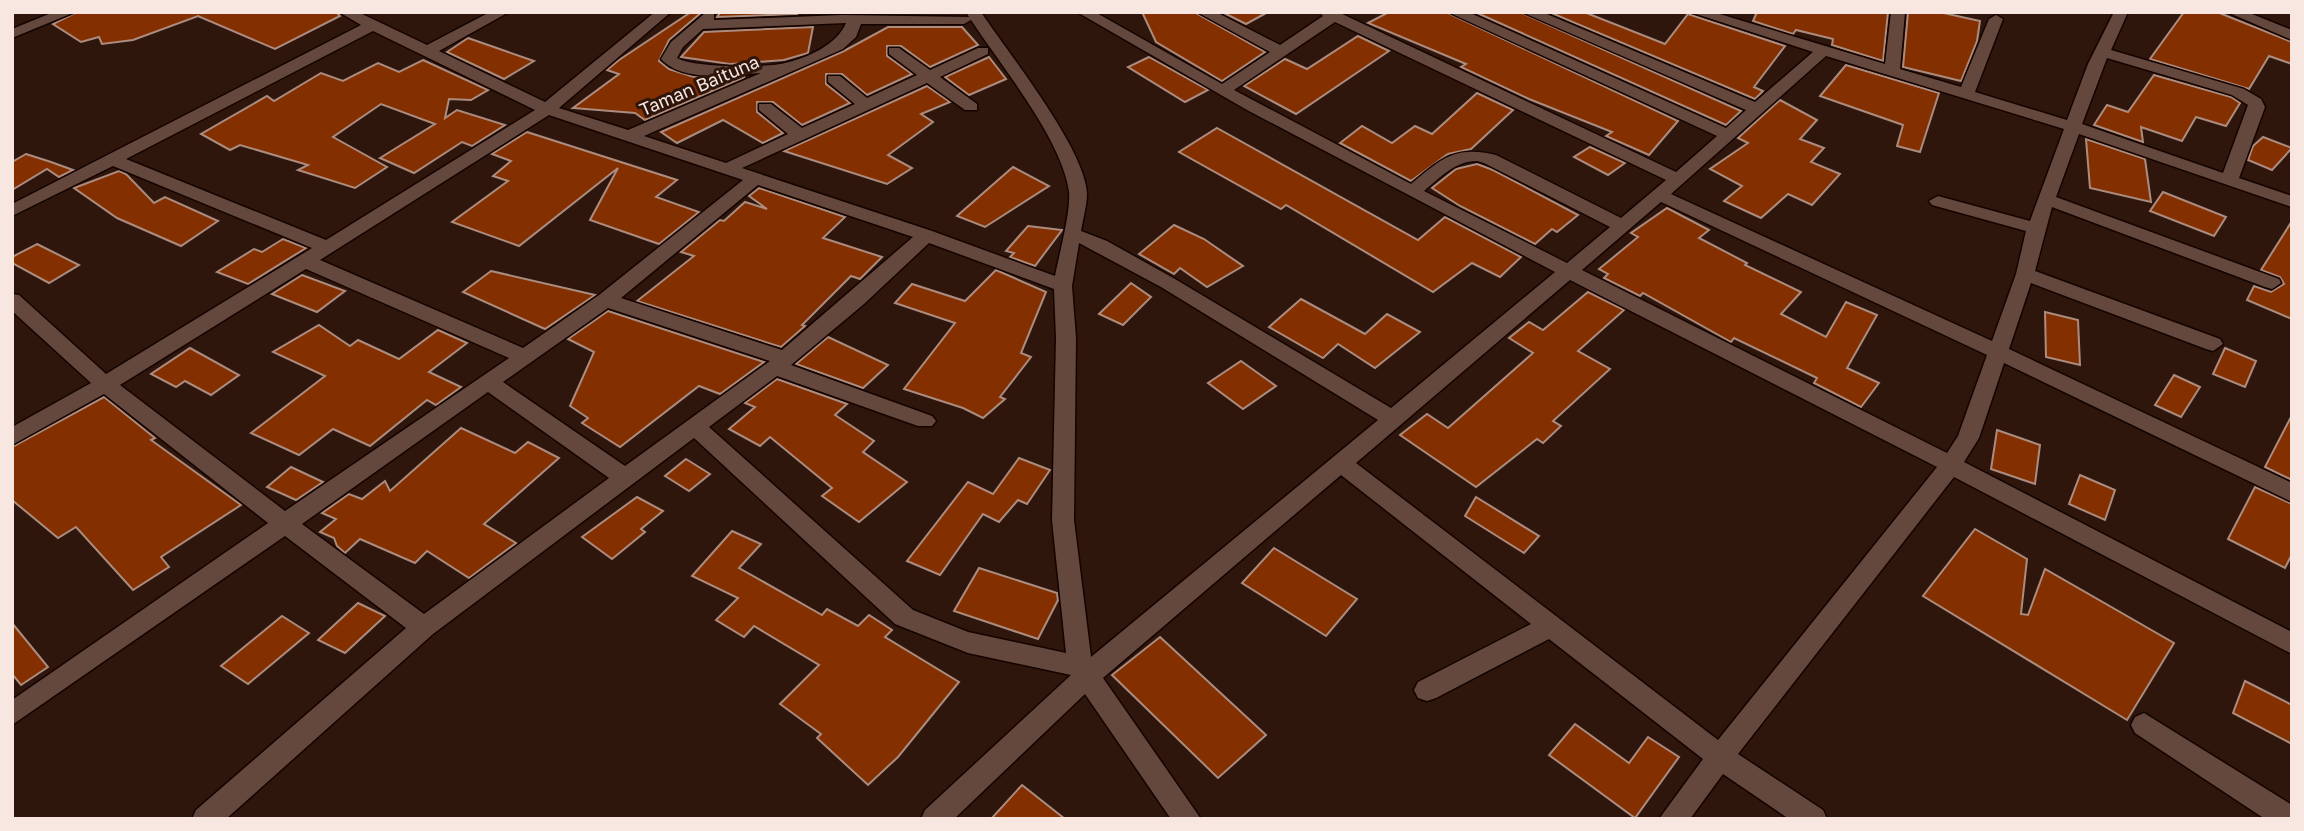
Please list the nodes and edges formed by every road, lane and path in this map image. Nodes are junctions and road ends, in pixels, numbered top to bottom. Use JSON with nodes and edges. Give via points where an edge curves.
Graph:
{"nodes":[{"id":1,"x":68,"y":12,"type":"edge"},
{"id":2,"x":346,"y":12,"type":"edge"},
{"id":3,"x":502,"y":12,"type":"edge"},
{"id":4,"x":664,"y":12,"type":"edge"},
{"id":5,"x":715,"y":12,"type":"edge"},
{"id":6,"x":797,"y":12,"type":"edge"},
{"id":7,"x":1084,"y":12,"type":"edge"},
{"id":8,"x":1204,"y":12,"type":"edge"},
{"id":9,"x":1455,"y":12,"type":"edge"},
{"id":10,"x":1529,"y":12,"type":"edge"},
{"id":11,"x":1697,"y":12,"type":"edge"},
{"id":12,"x":1898,"y":12,"type":"edge"},
{"id":13,"x":2121,"y":12,"type":"edge"},
{"id":14,"x":2234,"y":12,"type":"edge"},
{"id":15,"x":1330,"y":14,"type":"edge"},
{"id":16,"x":969,"y":16,"type":"edge"},
{"id":17,"x":849,"y":19,"type":"junction"},
{"id":18,"x":1996,"y":19,"type":"dead end"},
{"id":19,"x":373,"y":25,"type":"junction"},
{"id":20,"x":701,"y":25,"type":"junction"},
{"id":21,"x":12,"y":34,"type":"edge"},
{"id":22,"x":2292,"y":36,"type":"edge"},
{"id":23,"x":427,"y":51,"type":"junction"},
{"id":24,"x":894,"y":51,"type":"dead end"},
{"id":25,"x":983,"y":51,"type":"dead end"},
{"id":26,"x":1280,"y":51,"type":"junction"},
{"id":27,"x":1822,"y":52,"type":"junction"},
{"id":28,"x":2102,"y":52,"type":"junction"},
{"id":29,"x":787,"y":68,"type":"junction"},
{"id":30,"x":1892,"y":72,"type":"junction"},
{"id":31,"x":930,"y":75,"type":"junction"},
{"id":32,"x":834,"y":79,"type":"dead end"},
{"id":33,"x":1223,"y":90,"type":"junction"},
{"id":34,"x":1966,"y":94,"type":"junction"},
{"id":35,"x":865,"y":104,"type":"junction"},
{"id":36,"x":765,"y":107,"type":"dead end"},
{"id":37,"x":971,"y":107,"type":"dead end"},
{"id":38,"x":547,"y":109,"type":"junction"},
{"id":39,"x":1759,"y":110,"type":"junction"},
{"id":40,"x":2074,"y":127,"type":"junction"},
{"id":41,"x":800,"y":135,"type":"junction"},
{"id":42,"x":1729,"y":135,"type":"junction"},
{"id":43,"x":626,"y":137,"type":"junction"},
{"id":44,"x":112,"y":159,"type":"junction"},
{"id":45,"x":728,"y":168,"type":"junction"},
{"id":46,"x":756,"y":178,"type":"junction"},
{"id":47,"x":1678,"y":180,"type":"junction"},
{"id":48,"x":2229,"y":180,"type":"junction"},
{"id":49,"x":1413,"y":191,"type":"junction"},
{"id":50,"x":1660,"y":195,"type":"junction"},
{"id":51,"x":2049,"y":200,"type":"junction"},
{"id":52,"x":1938,"y":201,"type":"dead end"},
{"id":53,"x":2292,"y":202,"type":"edge"},
{"id":54,"x":12,"y":211,"type":"edge"},
{"id":55,"x":1623,"y":226,"type":"junction"},
{"id":56,"x":2036,"y":228,"type":"junction"},
{"id":57,"x":1072,"y":234,"type":"junction"},
{"id":58,"x":926,"y":235,"type":"junction"},
{"id":59,"x":328,"y":248,"type":"junction"},
{"id":60,"x":307,"y":262,"type":"junction"},
{"id":61,"x":1567,"y":272,"type":"junction"},
{"id":62,"x":2025,"y":274,"type":"junction"},
{"id":63,"x":2272,"y":283,"type":"dead end"},
{"id":64,"x":1063,"y":286,"type":"junction"},
{"id":65,"x":12,"y":300,"type":"edge"},
{"id":66,"x":606,"y":300,"type":"junction"},
{"id":67,"x":2213,"y":344,"type":"dead end"},
{"id":68,"x":1998,"y":354,"type":"junction"},
{"id":69,"x":526,"y":357,"type":"junction"},
{"id":70,"x":779,"y":362,"type":"junction"},
{"id":71,"x":490,"y":383,"type":"junction"},
{"id":72,"x":106,"y":384,"type":"junction"},
{"id":73,"x":1391,"y":418,"type":"junction"},
{"id":74,"x":925,"y":421,"type":"dead end"},
{"id":75,"x":695,"y":428,"type":"junction"},
{"id":76,"x":12,"y":437,"type":"edge"},
{"id":77,"x":1341,"y":463,"type":"junction"},
{"id":78,"x":1951,"y":465,"type":"junction"},
{"id":79,"x":624,"y":477,"type":"junction"},
{"id":80,"x":2292,"y":493,"type":"edge"},
{"id":81,"x":288,"y":524,"type":"junction"},
{"id":82,"x":1551,"y":626,"type":"junction"},
{"id":83,"x":424,"y":627,"type":"junction"},
{"id":84,"x":2292,"y":644,"type":"edge"},
{"id":85,"x":1083,"y":671,"type":"junction"},
{"id":86,"x":1427,"y":690,"type":"dead end"},
{"id":87,"x":12,"y":713,"type":"edge"},
{"id":88,"x":2144,"y":725,"type":"dead end"},
{"id":89,"x":1720,"y":757,"type":"junction"},
{"id":90,"x":945,"y":815,"type":"edge"},
{"id":91,"x":206,"y":819,"type":"edge"},
{"id":92,"x":1187,"y":819,"type":"edge"},
{"id":93,"x":1673,"y":819,"type":"edge"},
{"id":94,"x":1813,"y":819,"type":"edge"},
{"id":95,"x":2289,"y":819,"type":"edge"}],
"edges":[{"from":1,"to":21,"type":"street"},
{"from":2,"to":19,"type":"street"},
{"from":3,"to":23,"type":"street"},
{"from":4,"to":38,"type":"street"},
{"from":5,"to":20,"type":"street","name":"Taman Baituna"},
{"from":6,"to":17,"type":"street","name":"Taman Baituna"},
{"from":7,"to":33,"type":"street"},
{"from":8,"to":26,"type":"street"},
{"from":9,"to":42,"type":"street"},
{"from":10,"to":39,"type":"street"},
{"from":11,"to":27,"type":"street"},
{"from":12,"to":30,"type":"street"},
{"from":13,"to":28,"type":"street"},
{"from":14,"to":22,"type":"street"},
{"from":15,"to":26,"type":"street"},
{"from":15,"to":47,"type":"street"},
{"from":16,"to":17,"type":"street","name":"Taman Baituna"},
{"from":16,"to":57,"type":"street","via":[[1049,125],[1069,163],[1077,193]]},
{"from":17,"to":20,"type":"street","name":"Taman Baituna"},
{"from":17,"to":29,"type":"street","name":"Taman Baituna","via":[[848,37],[838,46]]},
{"from":18,"to":34,"type":"street"},
{"from":19,"to":23,"type":"street"},
{"from":19,"to":44,"type":"street"},
{"from":20,"to":29,"type":"street","name":"Taman Baituna","via":[[670,53],[674,64],[692,69]]},
{"from":23,"to":38,"type":"street"},
{"from":24,"to":31,"type":"street"},
{"from":25,"to":31,"type":"street"},
{"from":26,"to":33,"type":"street"},
{"from":27,"to":30,"type":"street"},
{"from":27,"to":39,"type":"street"},
{"from":28,"to":40,"type":"street"},
{"from":28,"to":48,"type":"street","via":[[2238,92],[2255,102]]},
{"from":29,"to":43,"type":"street","name":"Taman Baituna"},
{"from":30,"to":34,"type":"street"},
{"from":31,"to":35,"type":"street"},
{"from":31,"to":37,"type":"street"},
{"from":32,"to":35,"type":"street"},
{"from":33,"to":49,"type":"street"},
{"from":34,"to":40,"type":"street"},
{"from":35,"to":41,"type":"street"},
{"from":36,"to":41,"type":"street"},
{"from":38,"to":43,"type":"street"},
{"from":38,"to":59,"type":"street"},
{"from":39,"to":42,"type":"street"},
{"from":40,"to":48,"type":"street"},
{"from":40,"to":51,"type":"street"},
{"from":41,"to":45,"type":"street"},
{"from":42,"to":47,"type":"street"},
{"from":43,"to":45,"type":"street"},
{"from":44,"to":54,"type":"street"},
{"from":44,"to":59,"type":"street"},
{"from":45,"to":46,"type":"street"},
{"from":46,"to":58,"type":"street"},
{"from":46,"to":66,"type":"street"},
{"from":47,"to":50,"type":"street"},
{"from":48,"to":53,"type":"street"},
{"from":49,"to":55,"type":"street","via":[[1456,157],[1472,153]]},
{"from":49,"to":61,"type":"street"},
{"from":50,"to":55,"type":"street"},
{"from":50,"to":68,"type":"street"},
{"from":51,"to":56,"type":"street"},
{"from":51,"to":63,"type":"street"},
{"from":52,"to":56,"type":"street"},
{"from":55,"to":61,"type":"street"},
{"from":56,"to":62,"type":"street"},
{"from":57,"to":64,"type":"street"},
{"from":57,"to":73,"type":"street","via":[[1168,283]]},
{"from":58,"to":64,"type":"street"},
{"from":58,"to":70,"type":"street"},
{"from":59,"to":60,"type":"street"},
{"from":60,"to":69,"type":"street"},
{"from":60,"to":72,"type":"street"},
{"from":61,"to":73,"type":"street"},
{"from":61,"to":78,"type":"street"},
{"from":62,"to":67,"type":"street"},
{"from":62,"to":68,"type":"street"},
{"from":64,"to":85,"type":"street","via":[[1063,520]]},
{"from":65,"to":72,"type":"street"},
{"from":66,"to":69,"type":"street"},
{"from":66,"to":70,"type":"street"},
{"from":68,"to":78,"type":"street","via":[[1968,438]]},
{"from":68,"to":80,"type":"street"},
{"from":69,"to":71,"type":"street"},
{"from":70,"to":74,"type":"street"},
{"from":70,"to":75,"type":"street"},
{"from":71,"to":79,"type":"street"},
{"from":71,"to":81,"type":"street"},
{"from":72,"to":76,"type":"street"},
{"from":72,"to":81,"type":"street"},
{"from":73,"to":77,"type":"street"},
{"from":75,"to":79,"type":"street"},
{"from":75,"to":85,"type":"street","via":[[904,617],[933,632]]},
{"from":77,"to":82,"type":"street"},
{"from":77,"to":85,"type":"street"},
{"from":78,"to":84,"type":"street"},
{"from":78,"to":89,"type":"street"},
{"from":79,"to":83,"type":"street"},
{"from":81,"to":83,"type":"street"},
{"from":81,"to":87,"type":"street"},
{"from":82,"to":86,"type":"street"},
{"from":82,"to":89,"type":"street"},
{"from":83,"to":91,"type":"street"},
{"from":85,"to":90,"type":"street"},
{"from":85,"to":92,"type":"street"},
{"from":88,"to":95,"type":"street"},
{"from":89,"to":93,"type":"street"},
{"from":89,"to":94,"type":"street"}]}
